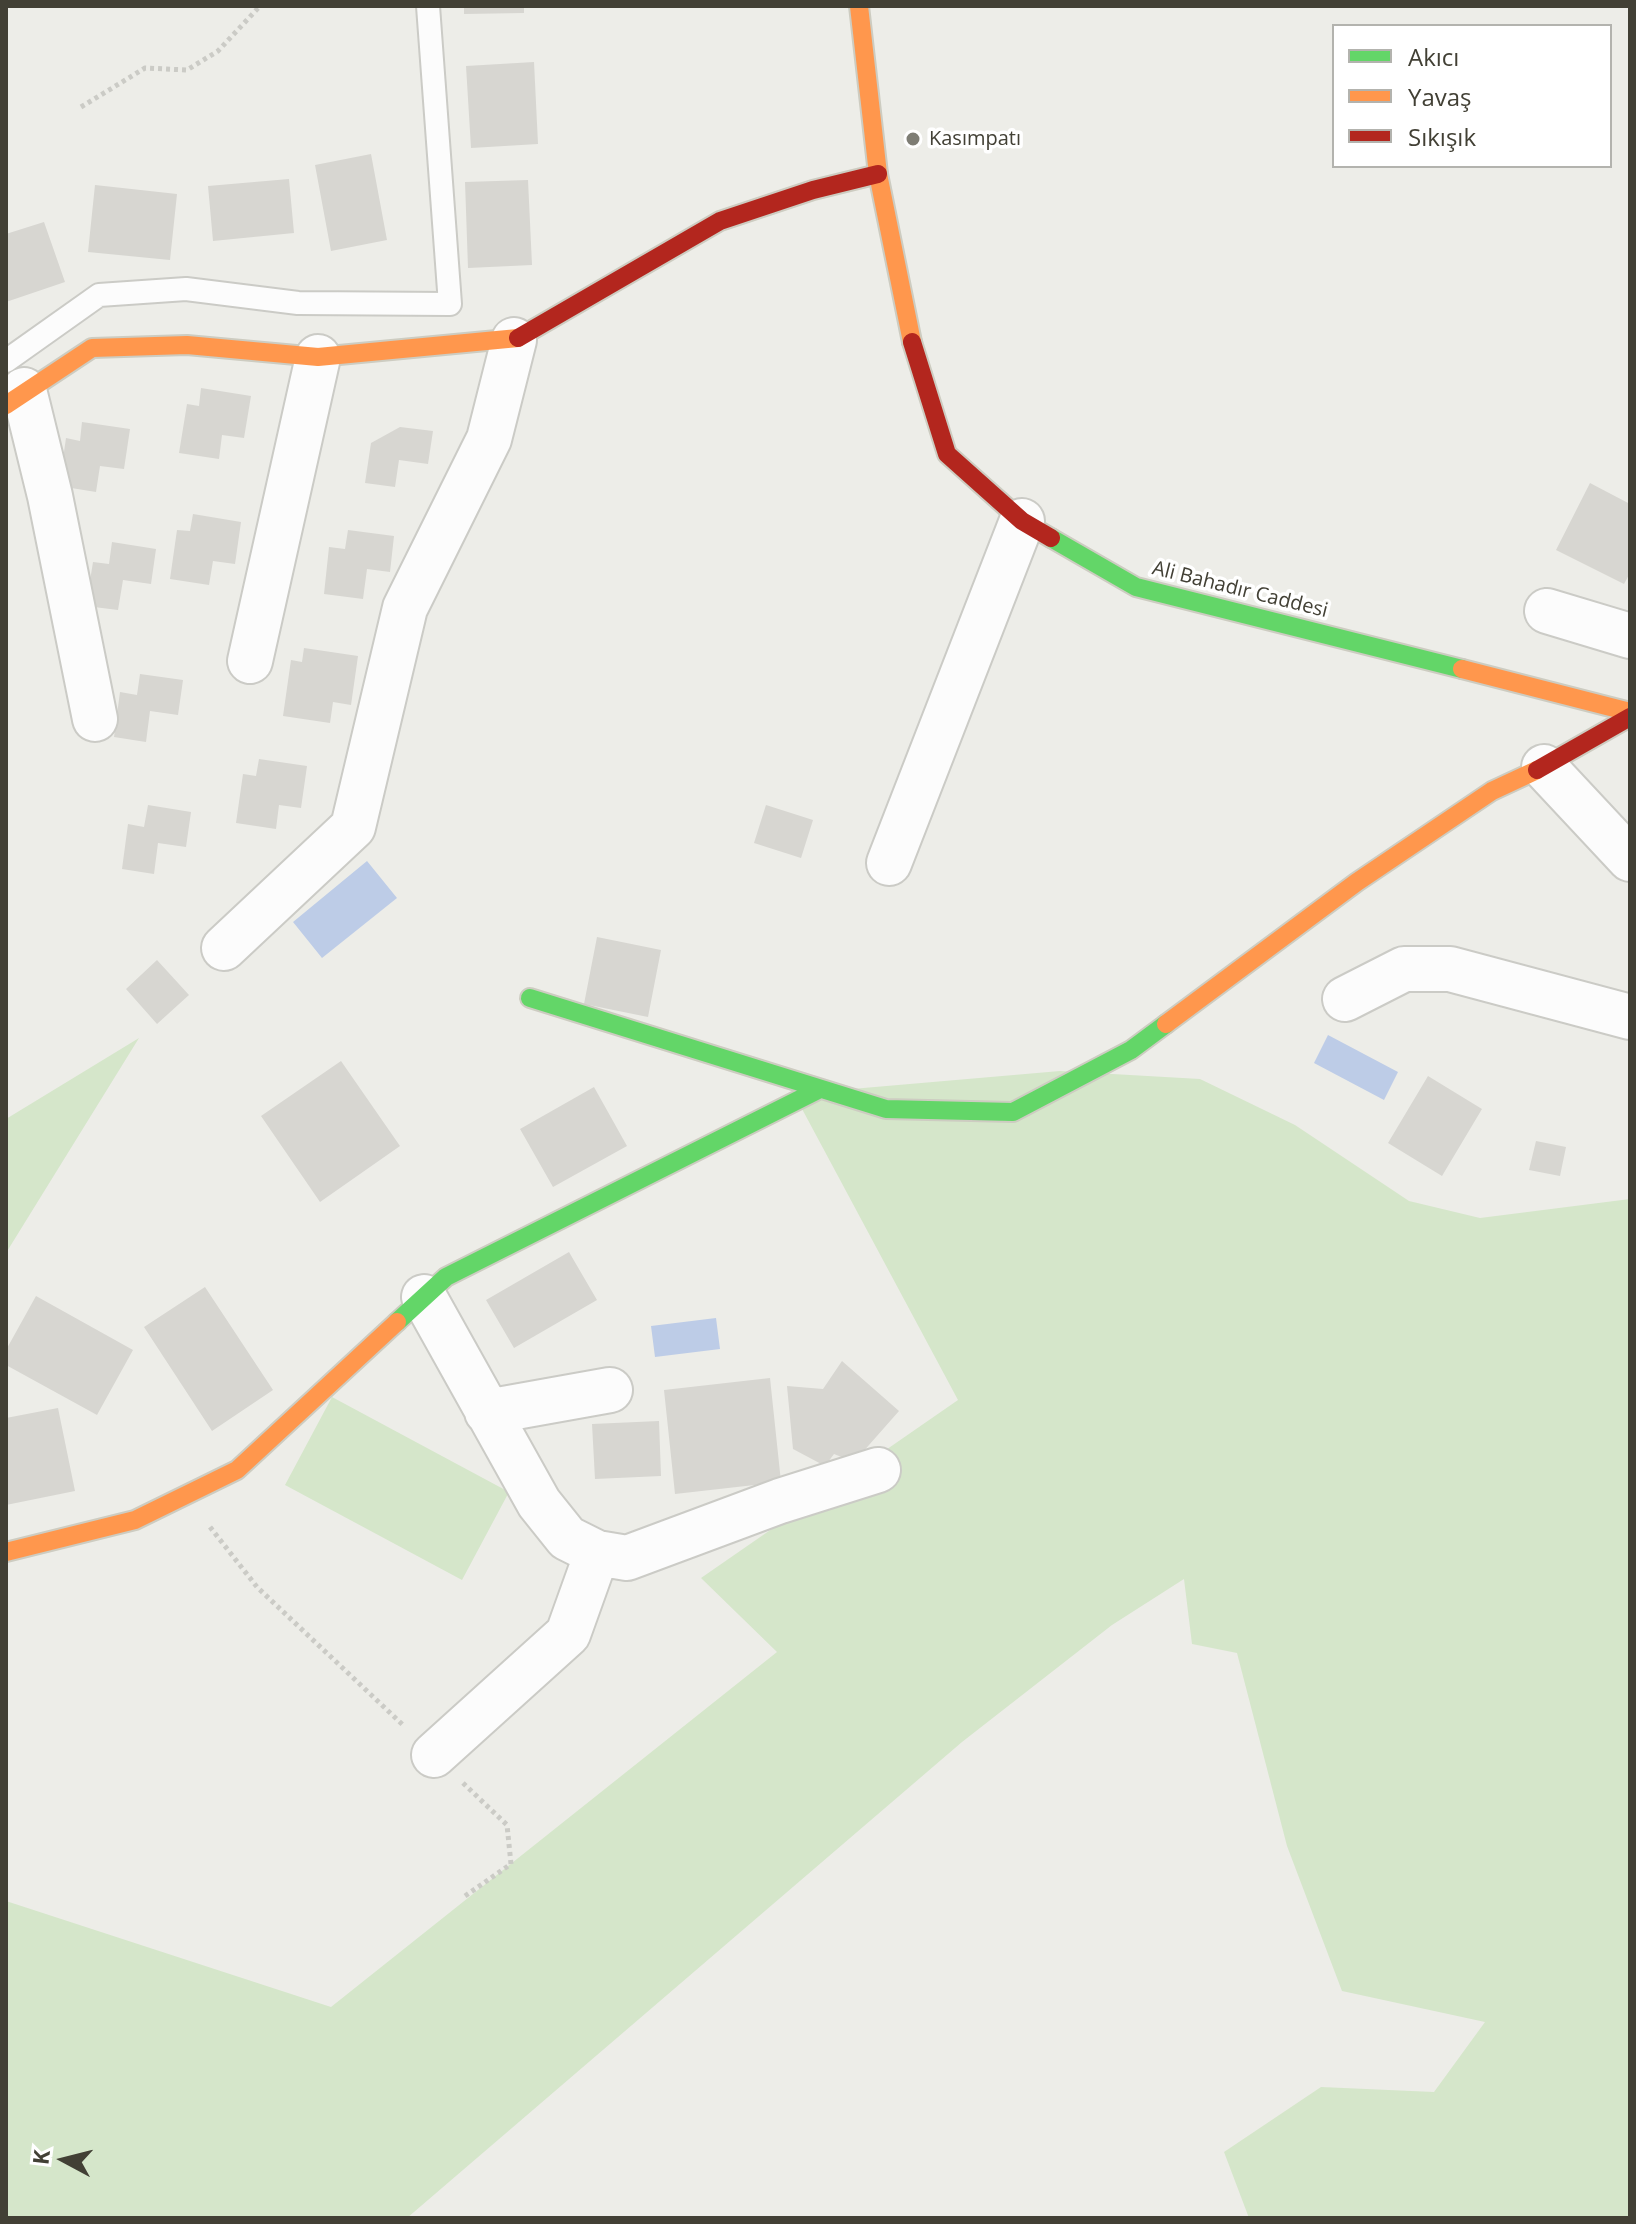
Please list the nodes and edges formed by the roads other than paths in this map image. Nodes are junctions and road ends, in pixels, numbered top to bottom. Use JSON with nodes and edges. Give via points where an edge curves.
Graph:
{"nodes":[{"id":1,"x":428,"y":6,"type":"edge"},
{"id":2,"x":859,"y":6,"type":"edge"},
{"id":3,"x":878,"y":174,"type":"junction"},
{"id":4,"x":514,"y":340,"type":"junction"},
{"id":5,"x":318,"y":357,"type":"junction"},
{"id":6,"x":12,"y":385,"type":"edge"},
{"id":7,"x":1022,"y":521,"type":"junction"},
{"id":8,"x":1547,"y":611,"type":"dead end"},
{"id":9,"x":1630,"y":636,"type":"edge"},
{"id":10,"x":250,"y":661,"type":"dead end"},
{"id":11,"x":1630,"y":714,"type":"edge"},
{"id":12,"x":95,"y":719,"type":"dead end"},
{"id":13,"x":1544,"y":767,"type":"junction"},
{"id":14,"x":1630,"y":859,"type":"edge"},
{"id":15,"x":889,"y":863,"type":"dead end"},
{"id":16,"x":224,"y":948,"type":"dead end"},
{"id":17,"x":530,"y":998,"type":"dead end"},
{"id":18,"x":1345,"y":999,"type":"dead end"},
{"id":19,"x":1630,"y":1017,"type":"edge"},
{"id":20,"x":820,"y":1089,"type":"junction"},
{"id":21,"x":424,"y":1297,"type":"junction"},
{"id":22,"x":610,"y":1390,"type":"dead end"},
{"id":23,"x":487,"y":1412,"type":"junction"},
{"id":24,"x":878,"y":1470,"type":"dead end"},
{"id":25,"x":6,"y":1552,"type":"edge"},
{"id":26,"x":597,"y":1553,"type":"junction"},
{"id":27,"x":434,"y":1755,"type":"road end"}],
"edges":[{"from":1,"to":6,"type":"lane","via":[[450,304],[298,303],[186,289],[99,295]]},
{"from":2,"to":3,"type":"street","name":"Ali Bahadır Caddesi"},
{"from":3,"to":4,"type":"street","via":[[720,221]]},
{"from":3,"to":7,"type":"street","name":"Ali Bahadır Caddesi","via":[[916,361],[947,454]]},
{"from":4,"to":5,"type":"street"},
{"from":4,"to":16,"type":"street","via":[[489,439],[405,608],[353,827]]},
{"from":5,"to":6,"type":"street","via":[[187,345],[92,348]]},
{"from":5,"to":10,"type":"street"},
{"from":6,"to":12,"type":"street","via":[[50,496]]},
{"from":7,"to":11,"type":"street","name":"Ali Bahadır Caddesi","via":[[1136,587]]},
{"from":7,"to":15,"type":"street"},
{"from":8,"to":9,"type":"street"},
{"from":11,"to":13,"type":"street"},
{"from":13,"to":14,"type":"street"},
{"from":13,"to":20,"type":"street","via":[[1492,791],[1357,882],[1131,1050],[1013,1112],[886,1109]]},
{"from":17,"to":20,"type":"street"},
{"from":18,"to":19,"type":"street","via":[[1404,969],[1450,969]]},
{"from":20,"to":21,"type":"street","via":[[446,1277]]},
{"from":21,"to":23,"type":"street"},
{"from":21,"to":25,"type":"street","via":[[237,1470],[135,1520]]},
{"from":22,"to":23,"type":"street"},
{"from":23,"to":26,"type":"street","via":[[539,1503],[567,1538]]},
{"from":24,"to":26,"type":"street","via":[[627,1558]]},
{"from":26,"to":27,"type":"street","via":[[568,1634]]}]}
